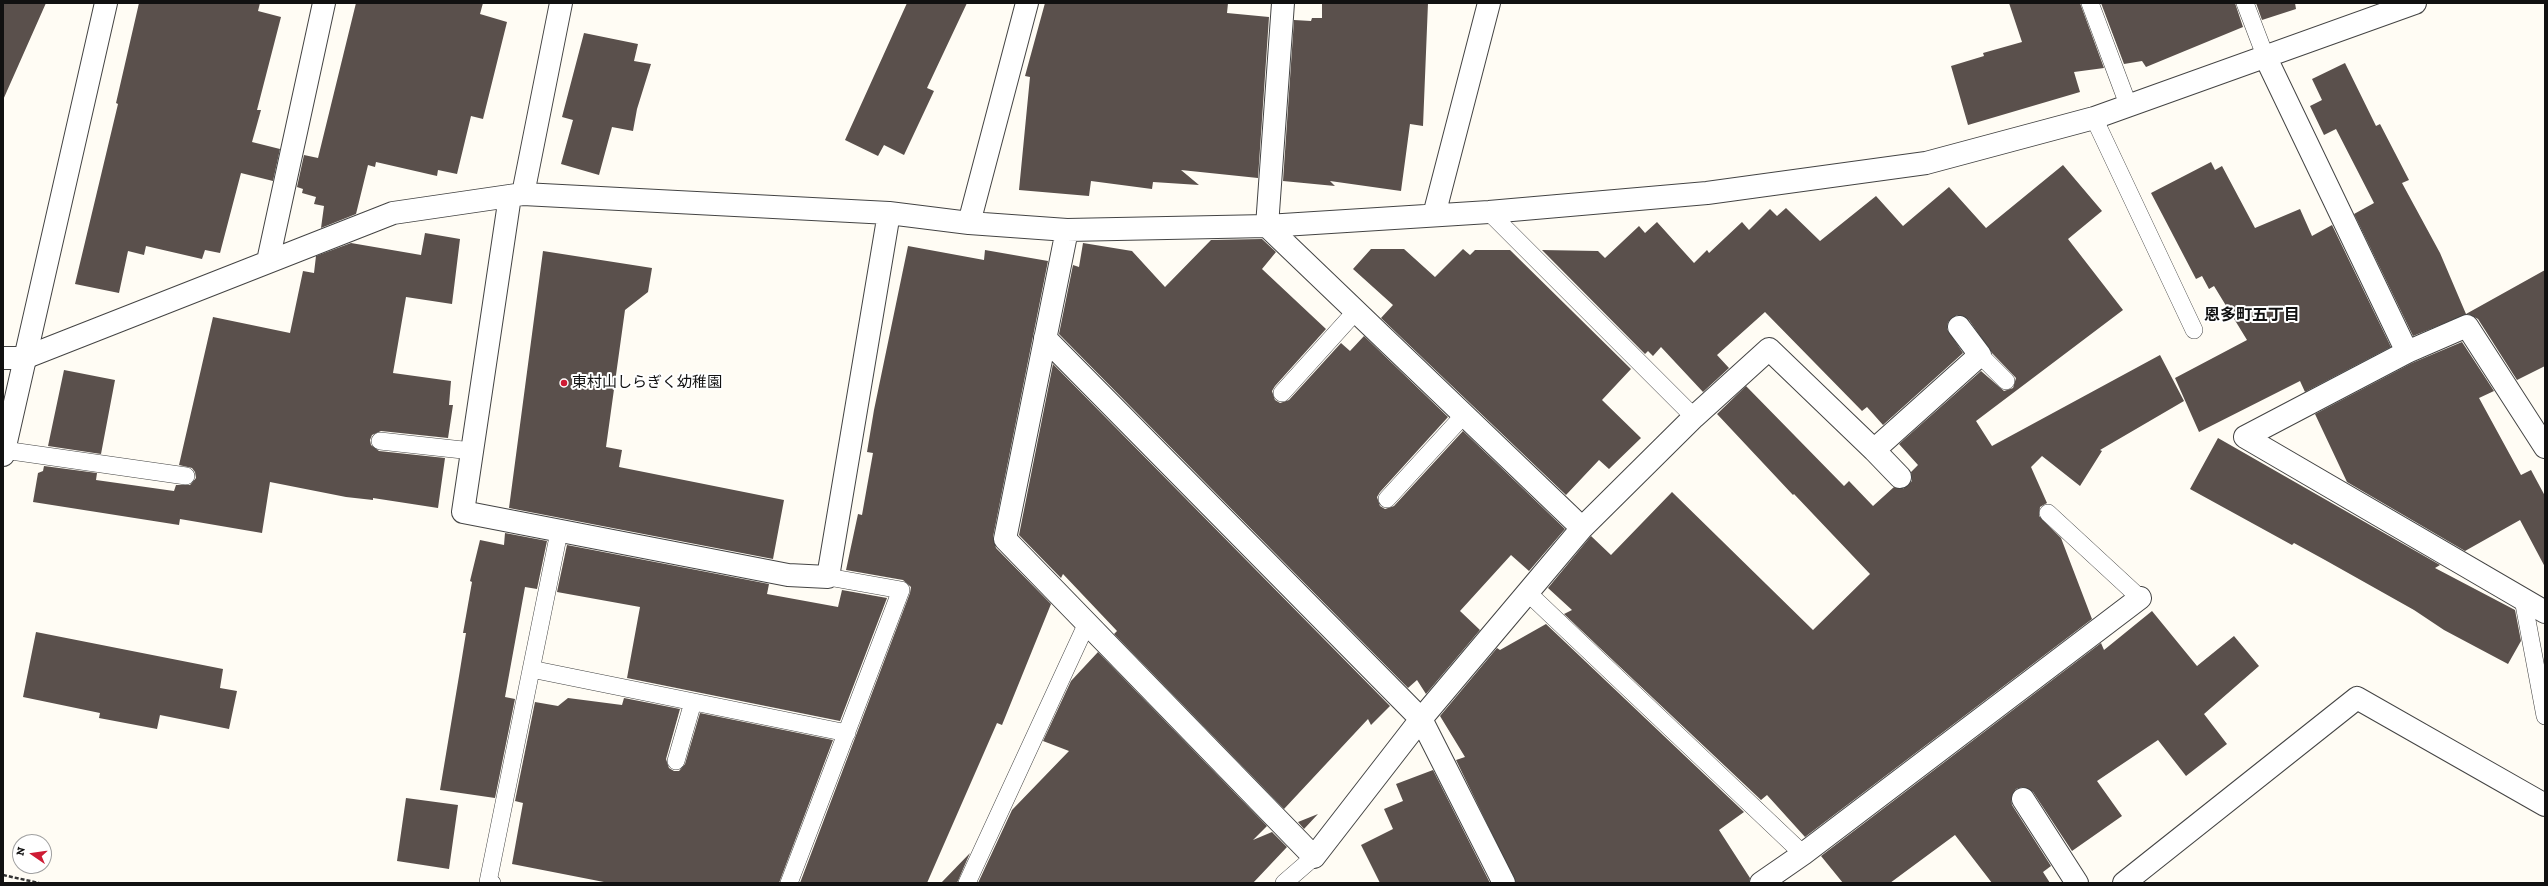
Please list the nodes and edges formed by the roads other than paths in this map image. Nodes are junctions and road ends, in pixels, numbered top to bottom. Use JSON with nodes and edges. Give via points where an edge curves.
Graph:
{"nodes":[{"id":1,"x":106,"y":3,"type":"edge"},
{"id":2,"x":324,"y":3,"type":"edge"},
{"id":3,"x":561,"y":3,"type":"edge"},
{"id":4,"x":1027,"y":3,"type":"edge"},
{"id":5,"x":1283,"y":3,"type":"edge"},
{"id":6,"x":1490,"y":3,"type":"edge"},
{"id":7,"x":2090,"y":3,"type":"edge"},
{"id":8,"x":2245,"y":3,"type":"edge"},
{"id":9,"x":2414,"y":3,"type":"edge"},
{"id":10,"x":2266,"y":58,"type":"junction"},
{"id":11,"x":2129,"y":107,"type":"junction"},
{"id":12,"x":2094,"y":118,"type":"junction"},
{"id":13,"x":516,"y":195,"type":"junction"},
{"id":14,"x":1489,"y":212,"type":"junction"},
{"id":15,"x":889,"y":213,"type":"junction"},
{"id":16,"x":1434,"y":215,"type":"junction"},
{"id":17,"x":969,"y":222,"type":"junction"},
{"id":18,"x":1267,"y":226,"type":"junction"},
{"id":19,"x":1067,"y":230,"type":"junction"},
{"id":20,"x":268,"y":261,"type":"junction"},
{"id":21,"x":1356,"y":311,"type":"junction"},
{"id":22,"x":1959,"y":327,"type":"dead end"},
{"id":23,"x":2194,"y":330,"type":"dead end"},
{"id":24,"x":1045,"y":338,"type":"junction"},
{"id":25,"x":2407,"y":352,"type":"junction"},
{"id":26,"x":1980,"y":355,"type":"junction"},
{"id":27,"x":13,"y":358,"type":"edge"},
{"id":28,"x":2006,"y":381,"type":"dead end"},
{"id":29,"x":1282,"y":393,"type":"dead end"},
{"id":30,"x":1463,"y":416,"type":"junction"},
{"id":31,"x":1694,"y":417,"type":"junction"},
{"id":32,"x":380,"y":441,"type":"dead end"},
{"id":33,"x":2545,"y":447,"type":"edge"},
{"id":34,"x":1874,"y":450,"type":"junction"},
{"id":35,"x":472,"y":451,"type":"junction"},
{"id":36,"x":3,"y":452,"type":"edge"},
{"id":37,"x":186,"y":476,"type":"dead end"},
{"id":38,"x":1900,"y":477,"type":"dead end"},
{"id":39,"x":1387,"y":499,"type":"dead end"},
{"id":40,"x":2048,"y":513,"type":"dead end"},
{"id":41,"x":1582,"y":528,"type":"junction"},
{"id":42,"x":558,"y":532,"type":"junction"},
{"id":43,"x":828,"y":577,"type":"junction"},
{"id":44,"x":1527,"y":592,"type":"junction"},
{"id":45,"x":2140,"y":598,"type":"joint"},
{"id":46,"x":2523,"y":599,"type":"junction"},
{"id":47,"x":2545,"y":612,"type":"edge"},
{"id":48,"x":1087,"y":623,"type":"junction"},
{"id":49,"x":531,"y":669,"type":"junction"},
{"id":50,"x":693,"y":702,"type":"junction"},
{"id":51,"x":2545,"y":716,"type":"edge"},
{"id":52,"x":1421,"y":719,"type":"junction"},
{"id":53,"x":847,"y":733,"type":"junction"},
{"id":54,"x":676,"y":761,"type":"dead end"},
{"id":55,"x":2023,"y":799,"type":"dead end"},
{"id":56,"x":2545,"y":805,"type":"edge"},
{"id":57,"x":1804,"y":854,"type":"junction"},
{"id":58,"x":1314,"y":857,"type":"junction"},
{"id":59,"x":492,"y":883,"type":"edge"},
{"id":60,"x":789,"y":883,"type":"edge"},
{"id":61,"x":967,"y":883,"type":"edge"},
{"id":62,"x":1284,"y":883,"type":"edge"},
{"id":63,"x":1504,"y":883,"type":"edge"},
{"id":64,"x":1761,"y":883,"type":"edge"},
{"id":65,"x":2077,"y":883,"type":"edge"},
{"id":66,"x":2124,"y":883,"type":"edge"}],
"edges":[{"from":1,"to":27,"type":"street"},
{"from":2,"to":20,"type":"street"},
{"from":3,"to":13,"type":"street"},
{"from":4,"to":17,"type":"street"},
{"from":5,"to":18,"type":"street"},
{"from":6,"to":16,"type":"street"},
{"from":7,"to":11,"type":"lane"},
{"from":8,"to":10,"type":"lane"},
{"from":9,"to":10,"type":"street"},
{"from":10,"to":11,"type":"street"},
{"from":10,"to":25,"type":"street"},
{"from":11,"to":12,"type":"street"},
{"from":12,"to":14,"type":"street","via":[[1926,163],[1707,193]]},
{"from":12,"to":23,"type":"lane"},
{"from":13,"to":15,"type":"street"},
{"from":13,"to":20,"type":"street","via":[[393,213]]},
{"from":13,"to":35,"type":"street"},
{"from":14,"to":16,"type":"street"},
{"from":14,"to":31,"type":"lane"},
{"from":15,"to":17,"type":"street"},
{"from":15,"to":43,"type":"street"},
{"from":16,"to":18,"type":"street"},
{"from":17,"to":19,"type":"street"},
{"from":18,"to":19,"type":"street"},
{"from":18,"to":21,"type":"street"},
{"from":19,"to":24,"type":"street"},
{"from":20,"to":27,"type":"street"},
{"from":21,"to":29,"type":"lane"},
{"from":21,"to":30,"type":"street"},
{"from":22,"to":26,"type":"street"},
{"from":24,"to":48,"type":"street","via":[[1004,539]]},
{"from":24,"to":52,"type":"street"},
{"from":25,"to":33,"type":"street","via":[[2468,326]]},
{"from":25,"to":46,"type":"street","via":[[2245,437]]},
{"from":26,"to":28,"type":"lane"},
{"from":26,"to":34,"type":"street"},
{"from":27,"to":36,"type":"street"},
{"from":30,"to":39,"type":"lane"},
{"from":30,"to":41,"type":"street"},
{"from":31,"to":34,"type":"street","via":[[1769,349]]},
{"from":31,"to":41,"type":"street"},
{"from":32,"to":35,"type":"lane"},
{"from":34,"to":38,"type":"street"},
{"from":35,"to":42,"type":"street","via":[[463,512]]},
{"from":36,"to":37,"type":"lane"},
{"from":40,"to":45,"type":"lane"},
{"from":41,"to":44,"type":"street"},
{"from":42,"to":43,"type":"street","via":[[788,575]]},
{"from":42,"to":49,"type":"lane"},
{"from":43,"to":53,"type":"lane","via":[[901,590]]},
{"from":44,"to":52,"type":"street"},
{"from":44,"to":57,"type":"lane"},
{"from":45,"to":57,"type":"street"},
{"from":46,"to":47,"type":"street"},
{"from":46,"to":51,"type":"lane"},
{"from":48,"to":58,"type":"street"},
{"from":48,"to":61,"type":"lane"},
{"from":49,"to":50,"type":"lane"},
{"from":49,"to":59,"type":"lane","via":[[488,882]]},
{"from":50,"to":53,"type":"lane"},
{"from":50,"to":54,"type":"lane"},
{"from":52,"to":58,"type":"street"},
{"from":52,"to":63,"type":"street"},
{"from":53,"to":60,"type":"lane"},
{"from":55,"to":65,"type":"street"},
{"from":56,"to":66,"type":"street","via":[[2357,698]]},
{"from":57,"to":64,"type":"street"},
{"from":58,"to":62,"type":"lane"}]}
